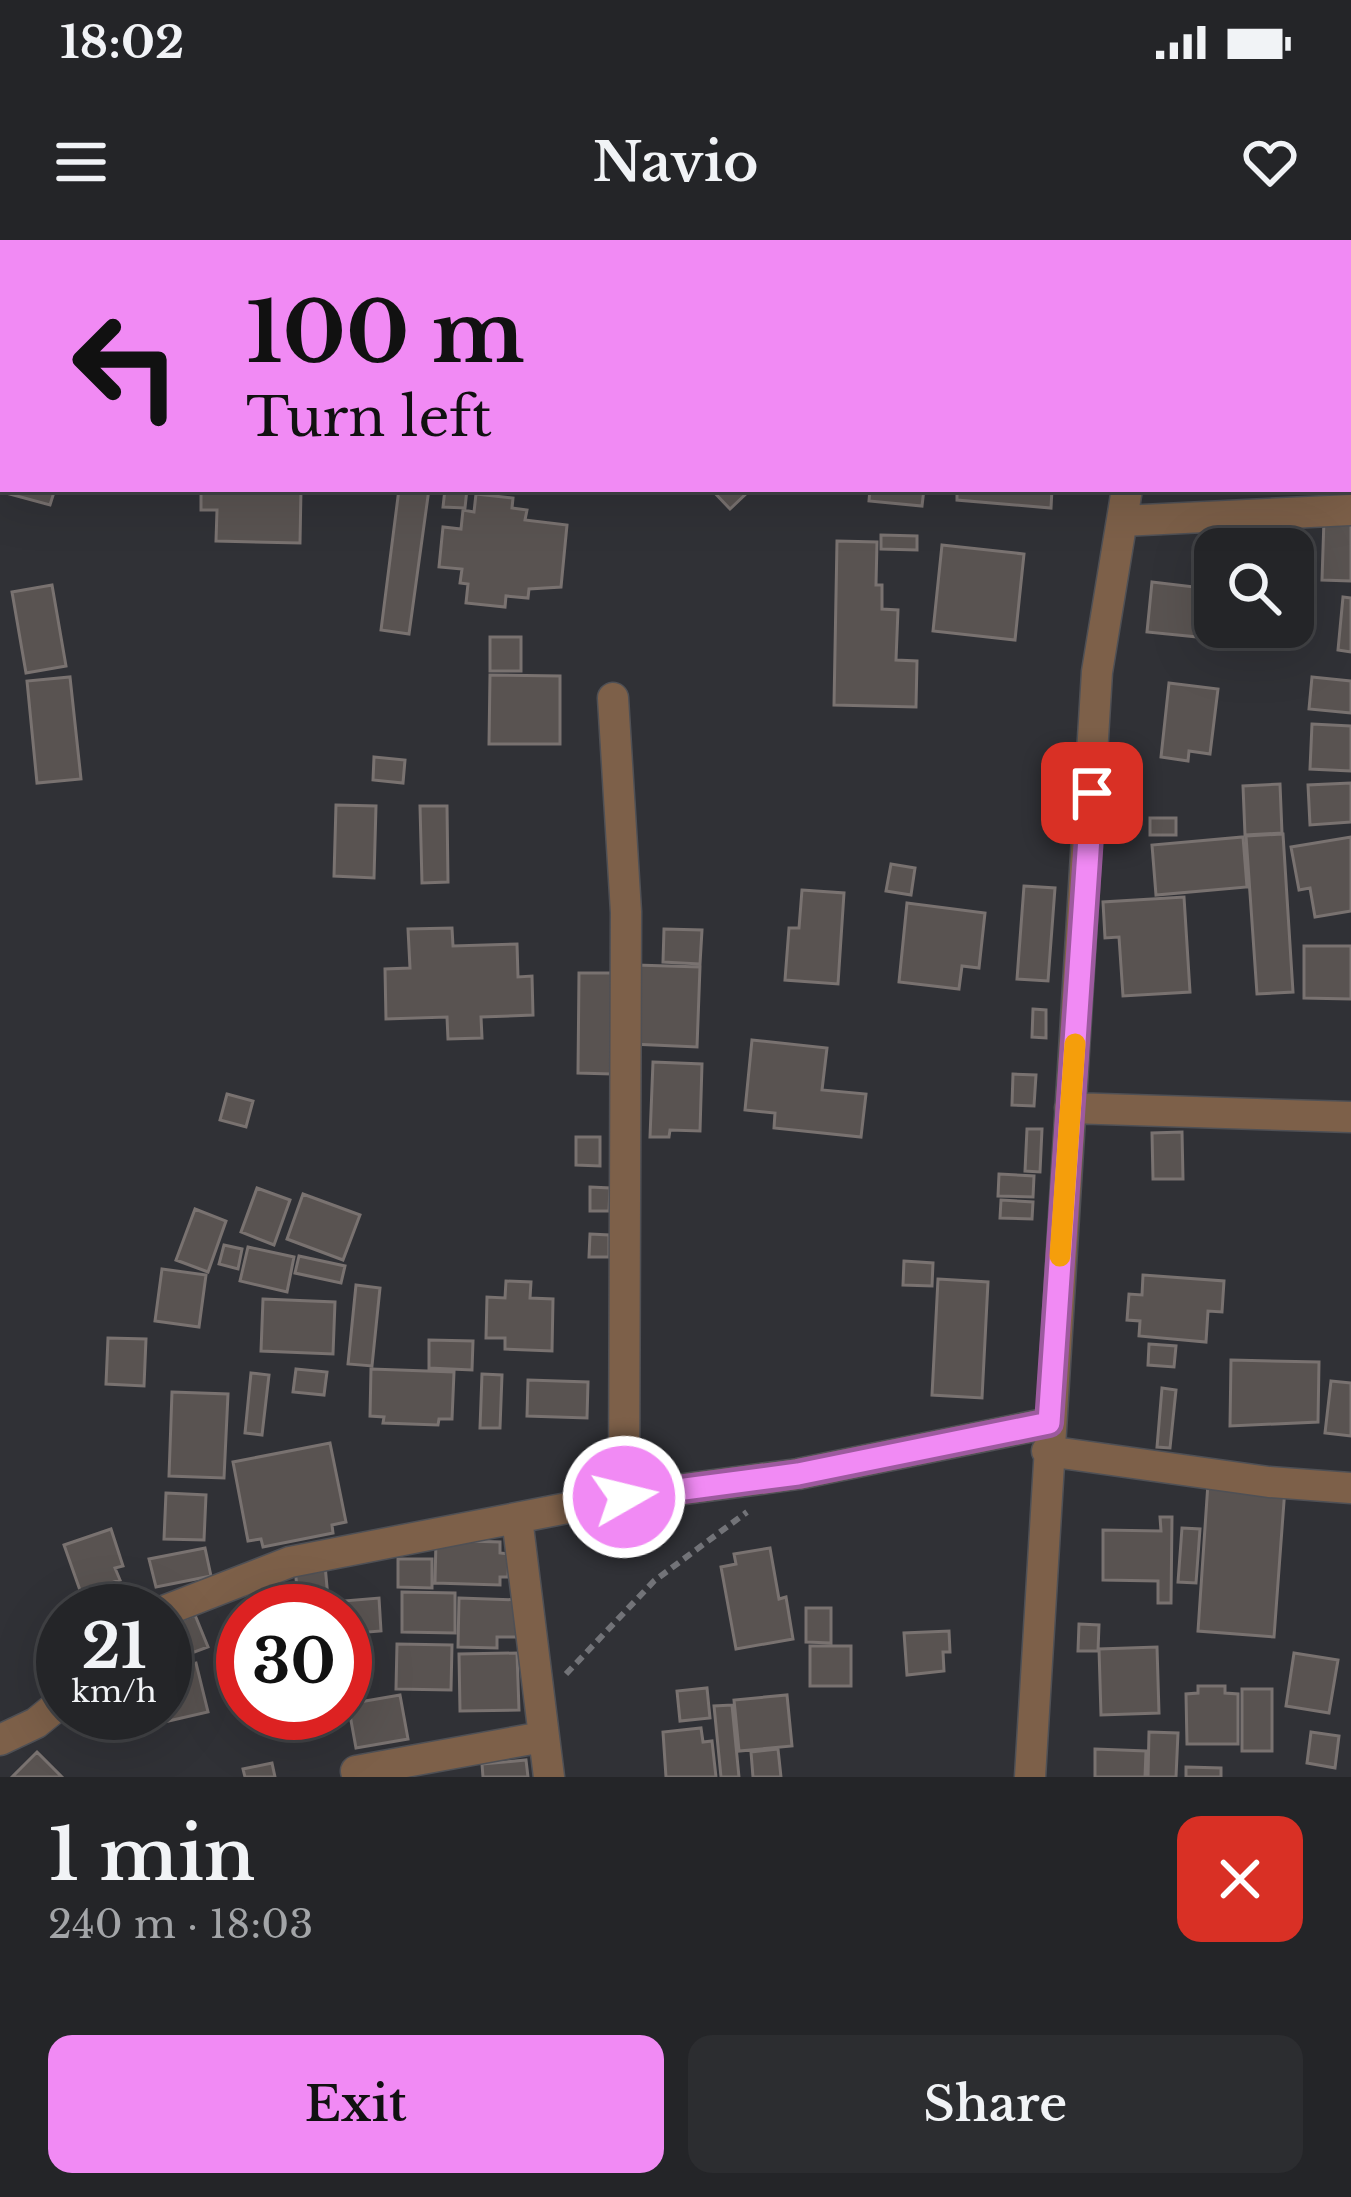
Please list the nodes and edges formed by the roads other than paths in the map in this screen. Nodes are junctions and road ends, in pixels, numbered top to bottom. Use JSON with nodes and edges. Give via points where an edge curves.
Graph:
{"nodes":[{"id":1,"x":1127,"y":492,"type":"edge"},
{"id":2,"x":1351,"y":510,"type":"edge"},
{"id":3,"x":1122,"y":521,"type":"junction"},
{"id":4,"x":613,"y":698,"type":"dead end"},
{"id":5,"x":1070,"y":1108,"type":"junction"},
{"id":6,"x":1351,"y":1117,"type":"edge"},
{"id":7,"x":1048,"y":1437,"type":"junction"},
{"id":8,"x":1351,"y":1488,"type":"edge"},
{"id":9,"x":624,"y":1497,"type":"junction"},
{"id":10,"x":517,"y":1518,"type":"junction"},
{"id":11,"x":192,"y":1600,"type":"edge"},
{"id":12,"x":36,"y":1724,"type":"edge"},
{"id":13,"x":541,"y":1724,"type":"junction"},
{"id":14,"x":0,"y":1740,"type":"edge"},
{"id":15,"x":469,"y":1766,"type":"edge"},
{"id":16,"x":356,"y":1772,"type":"dead end"},
{"id":17,"x":549,"y":1777,"type":"edge"},
{"id":18,"x":1030,"y":1777,"type":"edge"}],
"edges":[{"from":1,"to":3,"type":"street"},
{"from":2,"to":3,"type":"street"},
{"from":3,"to":5,"type":"street","via":[[1097,672]]},
{"from":4,"to":9,"type":"street","via":[[626,911]]},
{"from":5,"to":6,"type":"street"},
{"from":5,"to":7,"type":"street"},
{"from":7,"to":8,"type":"street","via":[[1269,1482]]},
{"from":7,"to":9,"type":"street"},
{"from":7,"to":18,"type":"street"},
{"from":9,"to":10,"type":"street"},
{"from":10,"to":11,"type":"street","via":[[290,1562]]},
{"from":10,"to":13,"type":"street"},
{"from":12,"to":14,"type":"street"},
{"from":13,"to":15,"type":"street"},
{"from":13,"to":17,"type":"street"},
{"from":15,"to":16,"type":"street"}]}
